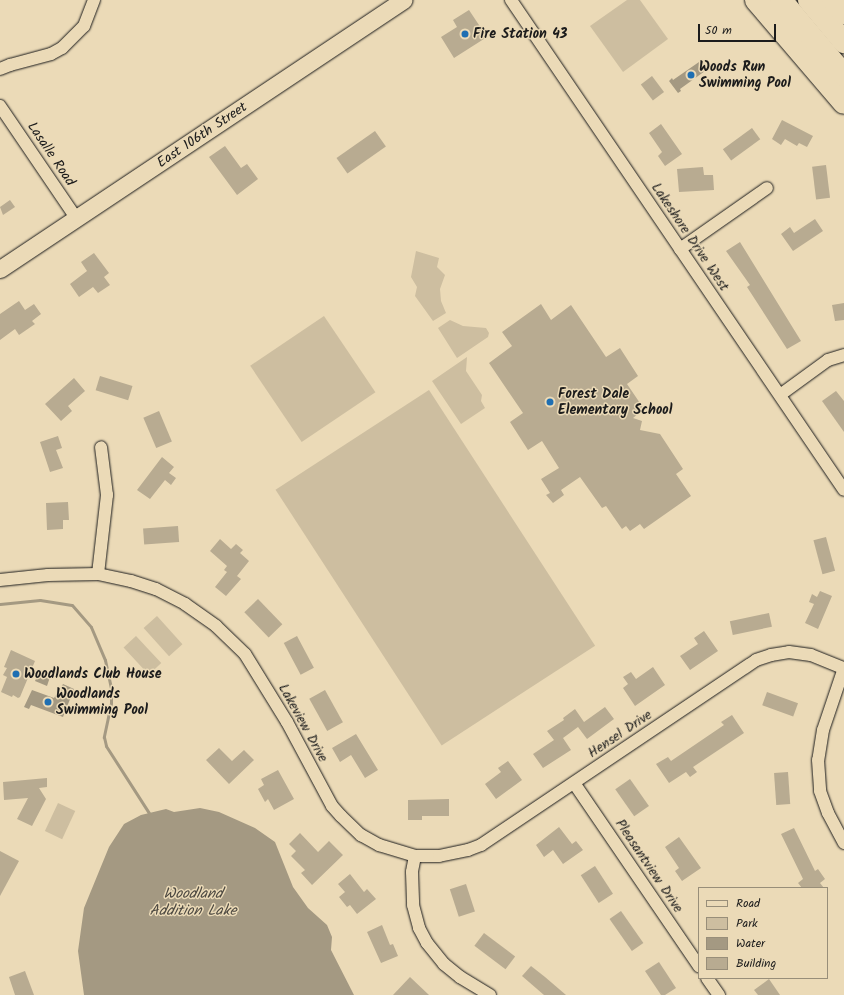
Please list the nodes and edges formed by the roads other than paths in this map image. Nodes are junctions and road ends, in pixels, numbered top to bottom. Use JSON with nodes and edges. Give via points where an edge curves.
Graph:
{"nodes":[{"id":1,"x":94,"y":0,"type":"edge"},
{"id":2,"x":511,"y":0,"type":"edge"},
{"id":3,"x":756,"y":0,"type":"edge"},
{"id":4,"x":781,"y":0,"type":"edge"},
{"id":5,"x":809,"y":0,"type":"edge"},
{"id":6,"x":833,"y":0,"type":"edge"},
{"id":7,"x":401,"y":1,"type":"edge"},
{"id":8,"x":844,"y":13,"type":"edge"},
{"id":9,"x":844,"y":42,"type":"edge"},
{"id":10,"x":0,"y":69,"type":"edge"},
{"id":11,"x":844,"y":75,"type":"edge"},
{"id":12,"x":844,"y":103,"type":"edge"},
{"id":13,"x":0,"y":106,"type":"edge"},
{"id":14,"x":767,"y":188,"type":"dead end"},
{"id":15,"x":76,"y":218,"type":"junction"},
{"id":16,"x":680,"y":249,"type":"junction"},
{"id":17,"x":0,"y":269,"type":"edge"},
{"id":18,"x":844,"y":355,"type":"edge"},
{"id":19,"x":780,"y":394,"type":"junction"},
{"id":20,"x":102,"y":447,"type":"dead end"},
{"id":21,"x":844,"y":490,"type":"edge"},
{"id":22,"x":98,"y":574,"type":"junction"},
{"id":23,"x":0,"y":580,"type":"edge"},
{"id":24,"x":844,"y":668,"type":"edge"},
{"id":25,"x":574,"y":783,"type":"junction"},
{"id":26,"x":844,"y":843,"type":"edge"},
{"id":27,"x":414,"y":856,"type":"junction"},
{"id":28,"x":698,"y":965,"type":"edge"},
{"id":29,"x":708,"y":979,"type":"edge"},
{"id":30,"x":490,"y":995,"type":"edge"},
{"id":31,"x":719,"y":995,"type":"edge"}],
"edges":[{"from":1,"to":10,"type":"street","via":[[84,26],[62,48],[51,54]]},
{"from":2,"to":16,"type":"street","name":"Lakeshore Drive West"},
{"from":3,"to":12,"type":"highway"},
{"from":4,"to":11,"type":"highway"},
{"from":5,"to":9,"type":"highway"},
{"from":6,"to":8,"type":"highway"},
{"from":7,"to":15,"type":"street","name":"East 106th Street"},
{"from":13,"to":15,"type":"street","name":"Lasalle Road"},
{"from":14,"to":16,"type":"street"},
{"from":15,"to":17,"type":"street","name":"East 106th Street"},
{"from":16,"to":19,"type":"street","name":"Lakeshore Drive West"},
{"from":18,"to":19,"type":"street","via":[[828,360]]},
{"from":19,"to":21,"type":"street","name":"Lakeshore Drive West"},
{"from":20,"to":22,"type":"street","via":[[107,495]]},
{"from":22,"to":23,"type":"street","name":"Lakeview Drive","via":[[48,575]]},
{"from":22,"to":27,"type":"street","name":"Lakeview Drive","via":[[156,589],[185,604],[216,626],[245,654],[258,673],[332,806],[361,835],[378,845]]},
{"from":24,"to":25,"type":"street","name":"Hensel Drive","via":[[811,656],[789,652],[756,660]]},
{"from":24,"to":26,"type":"street","via":[[823,730],[818,760],[820,790],[828,814]]},
{"from":25,"to":27,"type":"street","name":"Hensel Drive","via":[[481,845],[439,856]]},
{"from":25,"to":28,"type":"street","name":"Pleasantview Drive"},
{"from":27,"to":30,"type":"street","via":[[413,905],[419,928],[427,943],[444,964]]},
{"from":29,"to":31,"type":"street"}]}
